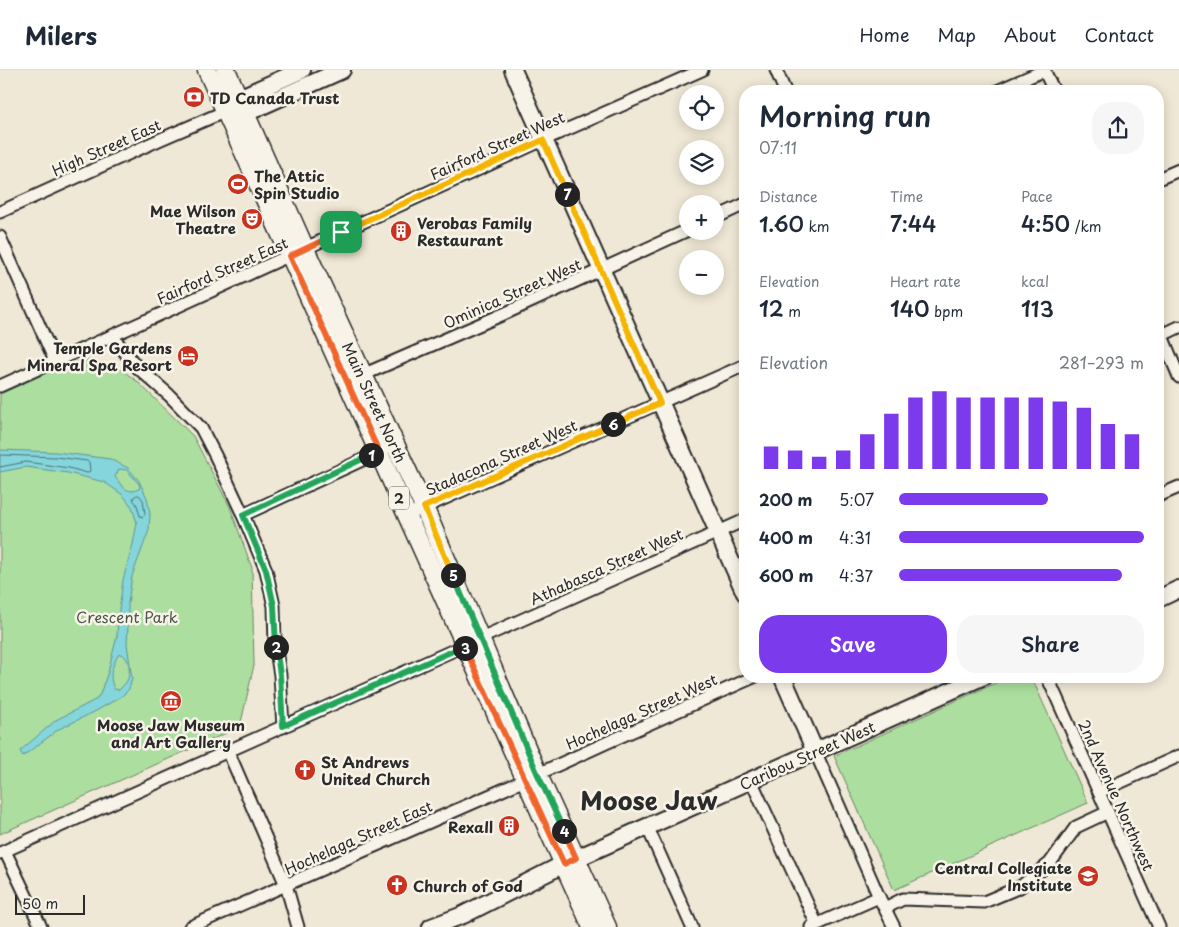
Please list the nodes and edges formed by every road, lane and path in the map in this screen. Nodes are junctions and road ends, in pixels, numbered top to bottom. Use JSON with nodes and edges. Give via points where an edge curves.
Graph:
{"nodes":[{"id":1,"x":207,"y":70,"type":"edge"},
{"id":2,"x":226,"y":70,"type":"edge"},
{"id":3,"x":302,"y":70,"type":"edge"},
{"id":4,"x":342,"y":70,"type":"edge"},
{"id":5,"x":513,"y":70,"type":"edge"},
{"id":6,"x":702,"y":70,"type":"edge"},
{"id":7,"x":776,"y":70,"type":"edge"},
{"id":8,"x":1044,"y":70,"type":"edge"},
{"id":9,"x":782,"y":85,"type":"edge"},
{"id":10,"x":1010,"y":85,"type":"edge"},
{"id":11,"x":1051,"y":85,"type":"edge"},
{"id":12,"x":242,"y":106,"type":"junction"},
{"id":13,"x":226,"y":112,"type":"junction"},
{"id":14,"x":543,"y":140,"type":"junction"},
{"id":15,"x":1179,"y":170,"type":"edge"},
{"id":16,"x":1164,"y":177,"type":"edge"},
{"id":17,"x":739,"y":207,"type":"edge"},
{"id":18,"x":0,"y":212,"type":"edge"},
{"id":19,"x":724,"y":214,"type":"edge"},
{"id":20,"x":679,"y":234,"type":"edge"},
{"id":21,"x":0,"y":237,"type":"edge"},
{"id":22,"x":297,"y":252,"type":"junction"},
{"id":23,"x":601,"y":270,"type":"junction"},
{"id":24,"x":1179,"y":327,"type":"edge"},
{"id":25,"x":1164,"y":332,"type":"edge"},
{"id":26,"x":112,"y":336,"type":"junction"},
{"id":27,"x":1164,"y":344,"type":"edge"},
{"id":28,"x":55,"y":361,"type":"junction"},
{"id":29,"x":739,"y":368,"type":"edge"},
{"id":30,"x":1179,"y":377,"type":"edge"},
{"id":31,"x":355,"y":379,"type":"junction"},
{"id":32,"x":0,"y":386,"type":"edge"},
{"id":33,"x":660,"y":403,"type":"junction"},
{"id":34,"x":395,"y":445,"type":"junction"},
{"id":35,"x":379,"y":452,"type":"junction"},
{"id":36,"x":1179,"y":487,"type":"edge"},
{"id":37,"x":1164,"y":493,"type":"edge"},
{"id":38,"x":424,"y":507,"type":"junction"},
{"id":39,"x":243,"y":515,"type":"junction"},
{"id":40,"x":407,"y":515,"type":"junction"},
{"id":41,"x":739,"y":523,"type":"edge"},
{"id":42,"x":718,"y":532,"type":"junction"},
{"id":43,"x":739,"y":579,"type":"edge"},
{"id":44,"x":1179,"y":589,"type":"edge"},
{"id":45,"x":1164,"y":596,"type":"edge"},
{"id":46,"x":472,"y":642,"type":"junction"},
{"id":47,"x":740,"y":683,"type":"edge"},
{"id":48,"x":785,"y":683,"type":"edge"},
{"id":49,"x":968,"y":683,"type":"edge"},
{"id":50,"x":1050,"y":683,"type":"edge"},
{"id":51,"x":283,"y":726,"type":"junction"},
{"id":52,"x":228,"y":751,"type":"junction"},
{"id":53,"x":815,"y":751,"type":"junction"},
{"id":54,"x":1179,"y":756,"type":"edge"},
{"id":55,"x":532,"y":778,"type":"junction"},
{"id":56,"x":751,"y":780,"type":"junction"},
{"id":57,"x":1099,"y":792,"type":"junction"},
{"id":58,"x":1108,"y":812,"type":"junction"},
{"id":59,"x":647,"y":826,"type":"junction"},
{"id":60,"x":2,"y":852,"type":"edge"},
{"id":61,"x":570,"y":861,"type":"junction"},
{"id":62,"x":286,"y":885,"type":"junction"},
{"id":63,"x":879,"y":897,"type":"junction"},
{"id":64,"x":885,"y":908,"type":"junction"},
{"id":65,"x":814,"y":926,"type":"edge"},
{"id":66,"x":41,"y":927,"type":"edge"},
{"id":67,"x":190,"y":927,"type":"edge"},
{"id":68,"x":298,"y":927,"type":"edge"},
{"id":69,"x":432,"y":927,"type":"edge"},
{"id":70,"x":592,"y":927,"type":"edge"},
{"id":71,"x":606,"y":927,"type":"edge"},
{"id":72,"x":692,"y":927,"type":"edge"},
{"id":73,"x":894,"y":927,"type":"edge"},
{"id":74,"x":1159,"y":927,"type":"edge"}],
"edges":[{"from":1,"to":13,"type":"main road","name":"Main Street North","number":"2"},
{"from":2,"to":12,"type":"main road","name":"Main Street North","number":"2"},
{"from":3,"to":12,"type":"street"},
{"from":4,"to":12,"type":"street"},
{"from":5,"to":14,"type":"street"},
{"from":6,"to":14,"type":"street","name":"Fairford Street West"},
{"from":7,"to":9,"type":"street"},
{"from":8,"to":10,"type":"street"},
{"from":8,"to":11,"type":"street"},
{"from":12,"to":13,"type":"street"},
{"from":12,"to":22,"type":"main road","name":"Main Street North","number":"2"},
{"from":13,"to":18,"type":"street","name":"High Street East"},
{"from":13,"to":22,"type":"main road","name":"Main Street North","number":"2"},
{"from":14,"to":22,"type":"street","name":"Fairford Street West"},
{"from":14,"to":23,"type":"street"},
{"from":15,"to":16,"type":"street"},
{"from":17,"to":19,"type":"street"},
{"from":20,"to":23,"type":"street","name":"Ominica Street West"},
{"from":21,"to":28,"type":"street"},
{"from":22,"to":26,"type":"street","name":"Fairford Street East"},
{"from":22,"to":31,"type":"main road","name":"Main Street North","number":"2"},
{"from":23,"to":31,"type":"street","name":"Ominica Street West"},
{"from":23,"to":33,"type":"street"},
{"from":24,"to":25,"type":"street"},
{"from":26,"to":28,"type":"street","name":"Fairford Street East"},
{"from":26,"to":39,"type":"street","via":[[136,366],[201,428]]},
{"from":27,"to":30,"type":"street"},
{"from":28,"to":32,"type":"street","name":"Fairford Street East"},
{"from":29,"to":33,"type":"street","name":"Stadacona Street West"},
{"from":31,"to":34,"type":"main road","name":"Main Street North","number":"2"},
{"from":31,"to":35,"type":"main road","name":"Main Street North","number":"2"},
{"from":33,"to":38,"type":"street","name":"Stadacona Street West"},
{"from":33,"to":42,"type":"street"},
{"from":34,"to":35,"type":"street"},
{"from":34,"to":38,"type":"main road","name":"Main Street North","number":"2"},
{"from":35,"to":39,"type":"street"},
{"from":35,"to":40,"type":"main road","name":"Main Street North","number":"2"},
{"from":36,"to":37,"type":"street"},
{"from":38,"to":40,"type":"street","name":"Stadacona Street West"},
{"from":38,"to":46,"type":"main road","name":"Main Street North","number":"2"},
{"from":39,"to":51,"type":"street","via":[[266,570],[274,606]]},
{"from":40,"to":46,"type":"main road","name":"Main Street North","number":"2"},
{"from":41,"to":42,"type":"street","name":"Athabasca Street West"},
{"from":42,"to":43,"type":"street"},
{"from":42,"to":46,"type":"street","name":"Athabasca Street West"},
{"from":44,"to":45,"type":"street"},
{"from":46,"to":51,"type":"street","name":"Athabasca Street West"},
{"from":46,"to":55,"type":"main road","name":"Main Street North","number":"2"},
{"from":47,"to":55,"type":"street","name":"Hochelaga Street West"},
{"from":48,"to":53,"type":"street"},
{"from":49,"to":53,"type":"street","name":"Caribou Street West"},
{"from":50,"to":57,"type":"street","name":"2nd Avenue Northwest"},
{"from":51,"to":52,"type":"street","name":"Athabasca Street West"},
{"from":52,"to":60,"type":"street","name":"Athabasca Street West"},
{"from":52,"to":62,"type":"street"},
{"from":53,"to":56,"type":"street","name":"Caribou Street West"},
{"from":53,"to":63,"type":"street"},
{"from":54,"to":57,"type":"street"},
{"from":55,"to":61,"type":"main road","name":"Main Street North","number":"2"},
{"from":55,"to":62,"type":"street","name":"Hochelaga Street East"},
{"from":56,"to":59,"type":"street","name":"Caribou Street West"},
{"from":56,"to":65,"type":"street"},
{"from":57,"to":58,"type":"street","name":"2nd Avenue Northwest"},
{"from":58,"to":64,"type":"street","via":[[1076,827],[1050,863],[1020,887],[984,902],[903,899]]},
{"from":58,"to":74,"type":"street","name":"2nd Avenue Northwest"},
{"from":59,"to":61,"type":"street","name":"Caribou Street West"},
{"from":59,"to":72,"type":"street"},
{"from":60,"to":66,"type":"street"},
{"from":61,"to":69,"type":"street","name":"Caribou Street West","via":[[463,915]]},
{"from":61,"to":70,"type":"main road","name":"Main Street North","number":"2"},
{"from":61,"to":71,"type":"main road","name":"Main Street North","number":"2"},
{"from":62,"to":67,"type":"street","name":"Hochelaga Street East"},
{"from":62,"to":68,"type":"street"},
{"from":63,"to":64,"type":"street"},
{"from":63,"to":65,"type":"street"},
{"from":64,"to":73,"type":"street"}]}
